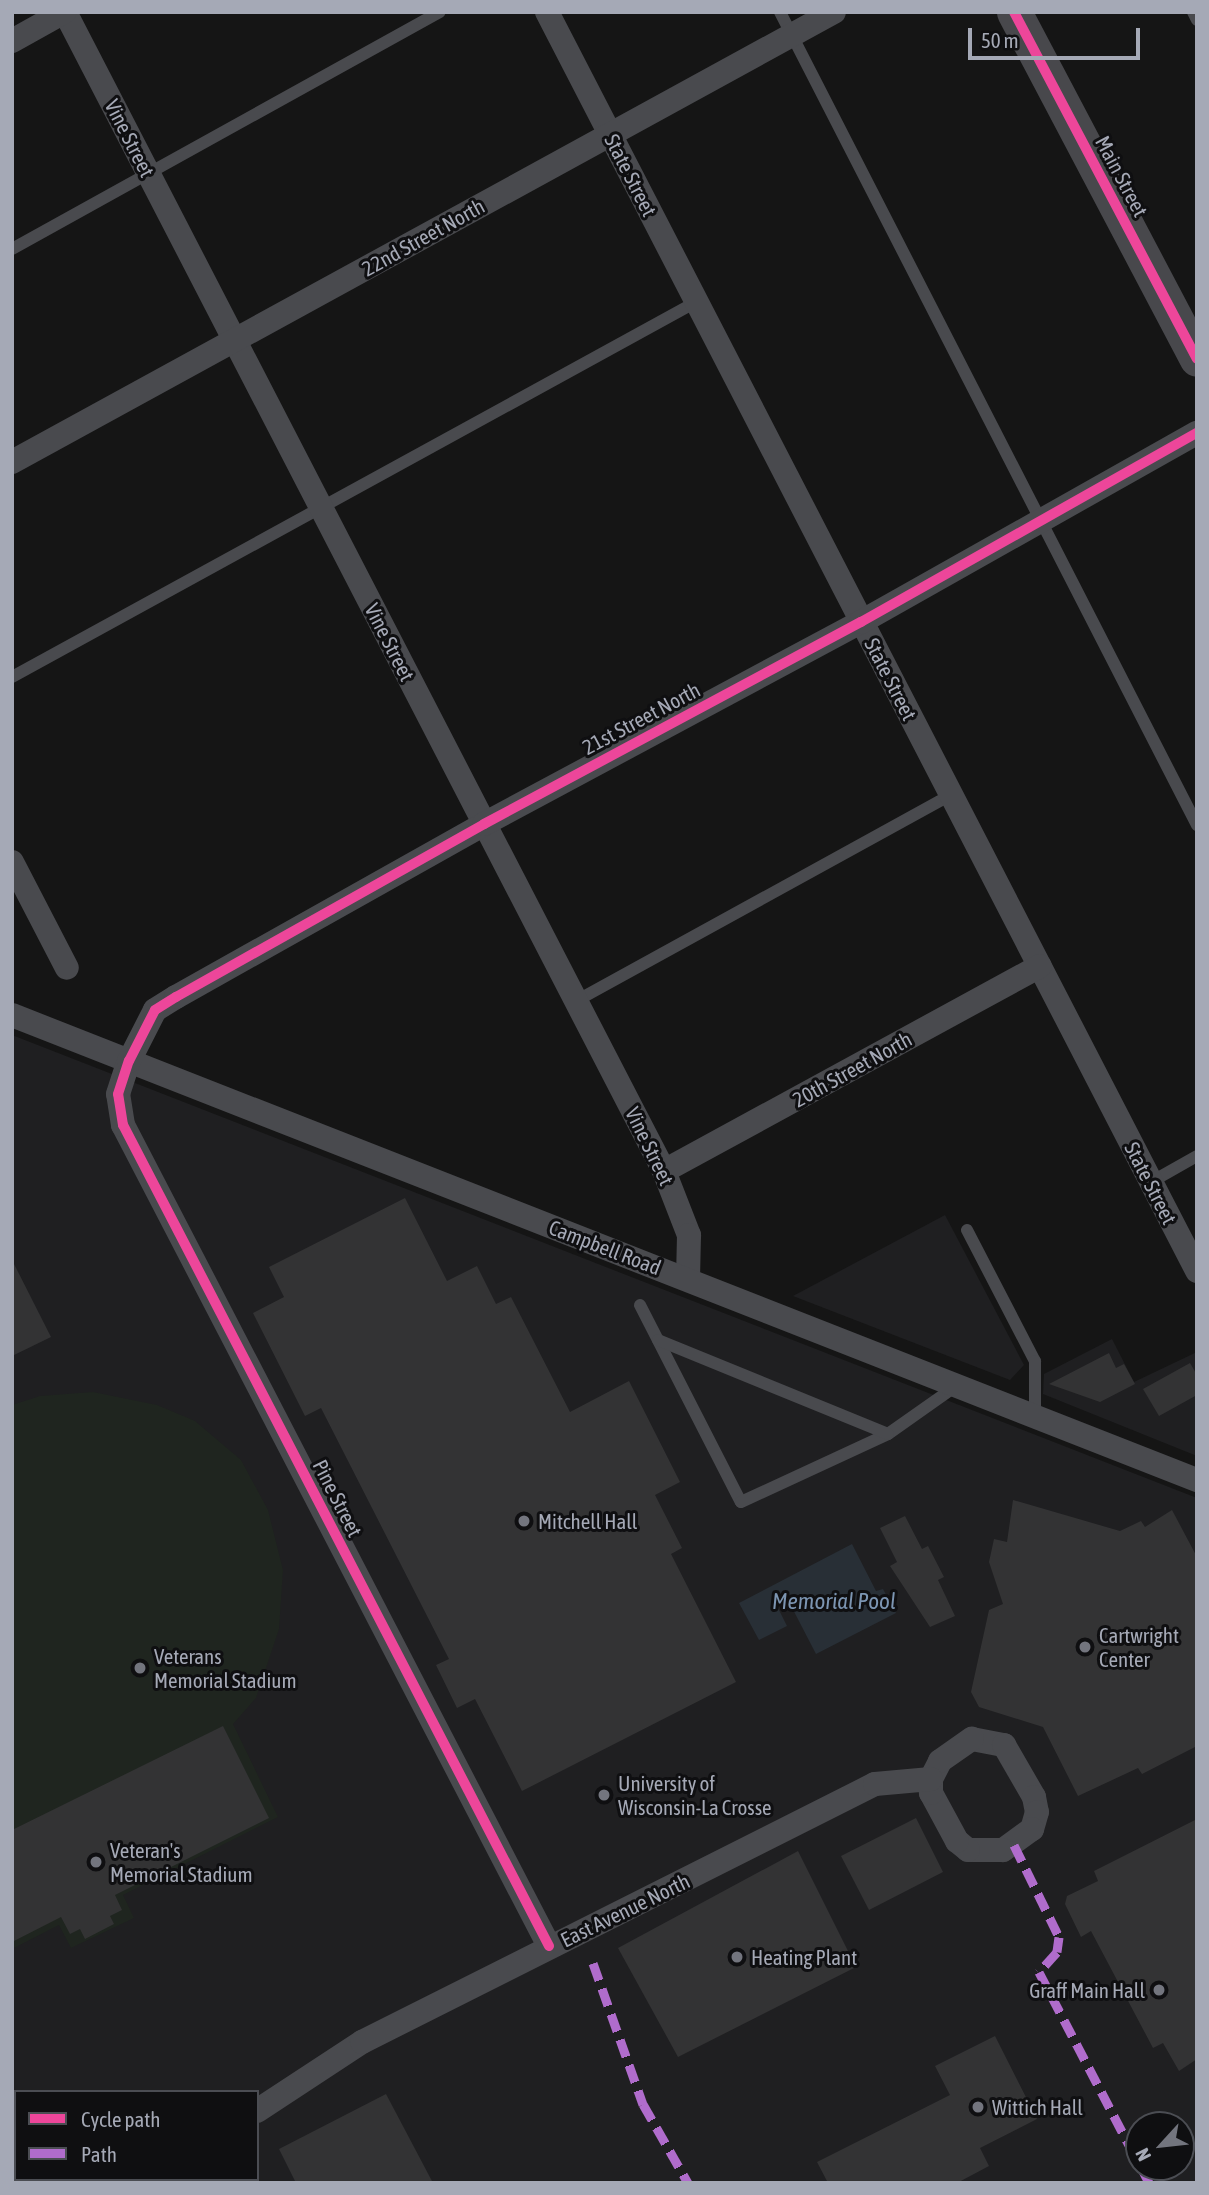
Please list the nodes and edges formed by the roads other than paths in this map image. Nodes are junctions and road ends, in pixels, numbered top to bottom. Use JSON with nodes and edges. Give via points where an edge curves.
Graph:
{"nodes":[{"id":1,"x":64,"y":12,"type":"edge"},
{"id":2,"x":440,"y":12,"type":"edge"},
{"id":3,"x":547,"y":12,"type":"edge"},
{"id":4,"x":780,"y":12,"type":"edge"},
{"id":5,"x":834,"y":12,"type":"edge"},
{"id":6,"x":1014,"y":12,"type":"edge"},
{"id":7,"x":1193,"y":12,"type":"edge"},
{"id":8,"x":1197,"y":20,"type":"edge"},
{"id":9,"x":792,"y":35,"type":"junction"},
{"id":10,"x":12,"y":41,"type":"edge"},
{"id":11,"x":610,"y":135,"type":"junction"},
{"id":12,"x":148,"y":174,"type":"junction"},
{"id":13,"x":12,"y":249,"type":"edge"},
{"id":14,"x":696,"y":302,"type":"junction"},
{"id":15,"x":234,"y":341,"type":"junction"},
{"id":16,"x":1197,"y":359,"type":"edge"},
{"id":17,"x":1197,"y":433,"type":"edge"},
{"id":18,"x":12,"y":462,"type":"edge"},
{"id":19,"x":322,"y":510,"type":"junction"},
{"id":20,"x":1040,"y":519,"type":"junction"},
{"id":21,"x":861,"y":622,"type":"junction"},
{"id":22,"x":12,"y":677,"type":"edge"},
{"id":23,"x":951,"y":795,"type":"junction"},
{"id":24,"x":484,"y":824,"type":"junction"},
{"id":25,"x":1197,"y":825,"type":"edge"},
{"id":26,"x":12,"y":862,"type":"edge"},
{"id":27,"x":1040,"y":966,"type":"junction"},
{"id":28,"x":67,"y":968,"type":"dead end"},
{"id":29,"x":576,"y":1002,"type":"junction"},
{"id":30,"x":12,"y":1015,"type":"edge"},
{"id":31,"x":129,"y":1061,"type":"junction"},
{"id":32,"x":1197,"y":1156,"type":"edge"},
{"id":33,"x":664,"y":1171,"type":"junction"},
{"id":34,"x":1151,"y":1182,"type":"junction"},
{"id":35,"x":967,"y":1230,"type":"dead end"},
{"id":36,"x":1197,"y":1271,"type":"edge"},
{"id":37,"x":688,"y":1279,"type":"junction"},
{"id":38,"x":640,"y":1305,"type":"dead end"},
{"id":39,"x":658,"y":1340,"type":"junction"},
{"id":40,"x":959,"y":1384,"type":"junction"},
{"id":41,"x":1035,"y":1413,"type":"junction"},
{"id":42,"x":888,"y":1434,"type":"junction"},
{"id":43,"x":1197,"y":1480,"type":"edge"},
{"id":44,"x":931,"y":1779,"type":"junction"},
{"id":45,"x":549,"y":1946,"type":"junction"},
{"id":46,"x":259,"y":2110,"type":"edge"}],
"edges":[{"from":1,"to":10,"type":"street"},
{"from":1,"to":12,"type":"street","name":"Vine Street"},
{"from":2,"to":12,"type":"lane"},
{"from":3,"to":11,"type":"street","name":"State Street"},
{"from":4,"to":9,"type":"lane"},
{"from":5,"to":9,"type":"street","name":"22nd Street North"},
{"from":6,"to":16,"type":"street","name":"Main Street"},
{"from":7,"to":8,"type":"lane"},
{"from":9,"to":11,"type":"street","name":"22nd Street North"},
{"from":9,"to":20,"type":"lane"},
{"from":11,"to":14,"type":"street","name":"State Street"},
{"from":11,"to":15,"type":"street","name":"22nd Street North"},
{"from":12,"to":13,"type":"lane"},
{"from":12,"to":15,"type":"street","name":"Vine Street"},
{"from":14,"to":19,"type":"lane"},
{"from":14,"to":21,"type":"street","name":"State Street"},
{"from":15,"to":18,"type":"street","name":"22nd Street North"},
{"from":15,"to":19,"type":"street","name":"Vine Street"},
{"from":17,"to":20,"type":"street","name":"21st Street North"},
{"from":19,"to":22,"type":"lane"},
{"from":19,"to":24,"type":"street","name":"Vine Street"},
{"from":20,"to":21,"type":"street","name":"21st Street North"},
{"from":20,"to":25,"type":"lane"},
{"from":21,"to":23,"type":"street","name":"State Street"},
{"from":21,"to":24,"type":"street","name":"21st Street North"},
{"from":23,"to":27,"type":"street","name":"State Street"},
{"from":23,"to":29,"type":"lane"},
{"from":24,"to":29,"type":"street","name":"Vine Street"},
{"from":24,"to":31,"type":"street","name":"21st Street North","via":[[155,1010]]},
{"from":26,"to":28,"type":"street"},
{"from":27,"to":33,"type":"street","name":"20th Street North"},
{"from":27,"to":34,"type":"street","name":"State Street"},
{"from":29,"to":33,"type":"street","name":"Vine Street"},
{"from":30,"to":31,"type":"street","name":"Campbell Road"},
{"from":31,"to":37,"type":"street","name":"Campbell Road"},
{"from":31,"to":45,"type":"street","name":"Pine Street","via":[[118,1094],[123,1125]]},
{"from":32,"to":34,"type":"lane"},
{"from":33,"to":37,"type":"street","name":"Vine Street","via":[[689,1235]]},
{"from":34,"to":36,"type":"street","name":"State Street"},
{"from":35,"to":41,"type":"lane","via":[[1035,1361]]},
{"from":37,"to":40,"type":"street","name":"Campbell Road"},
{"from":38,"to":39,"type":"lane"},
{"from":39,"to":42,"type":"lane"},
{"from":39,"to":42,"type":"lane","via":[[741,1502]]},
{"from":40,"to":41,"type":"street","name":"Campbell Road"},
{"from":40,"to":42,"type":"lane"},
{"from":41,"to":43,"type":"street","name":"Campbell Road"},
{"from":44,"to":44,"type":"street","via":[[931,1793],[957,1841],[968,1850],[1003,1850],[1032,1829],[1037,1812],[1034,1797],[1004,1745],[972,1739],[947,1755]]},
{"from":44,"to":45,"type":"street","name":"East Avenue North","via":[[875,1784],[590,1931]]},
{"from":45,"to":46,"type":"street","name":"East Avenue North","via":[[362,2042]]}]}
